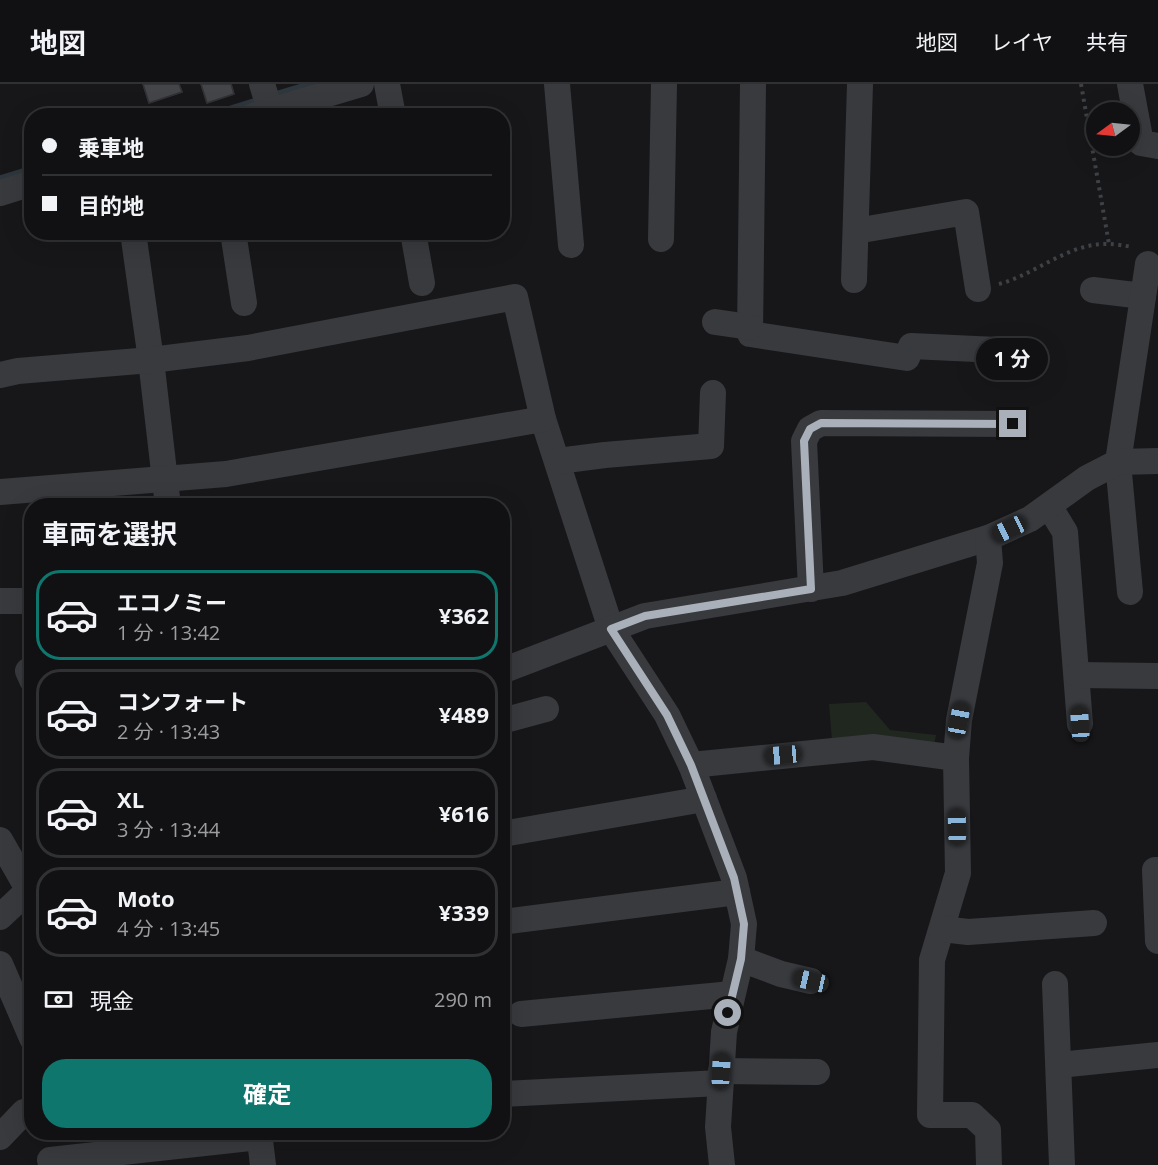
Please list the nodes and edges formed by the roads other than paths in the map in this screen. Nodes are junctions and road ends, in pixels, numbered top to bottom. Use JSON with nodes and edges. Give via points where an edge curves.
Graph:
{"nodes":[{"id":1,"x":361,"y":84,"type":"edge"},
{"id":2,"x":387,"y":84,"type":"edge"},
{"id":3,"x":557,"y":84,"type":"edge"},
{"id":4,"x":664,"y":84,"type":"edge"},
{"id":5,"x":753,"y":84,"type":"edge"},
{"id":6,"x":860,"y":84,"type":"edge"},
{"id":7,"x":1130,"y":84,"type":"edge"},
{"id":8,"x":262,"y":85,"type":"edge"},
{"id":9,"x":262,"y":108,"type":"edge"},
{"id":10,"x":279,"y":108,"type":"edge"},
{"id":11,"x":392,"y":108,"type":"edge"},
{"id":12,"x":1158,"y":146,"type":"edge"},
{"id":13,"x":24,"y":186,"type":"edge"},
{"id":14,"x":0,"y":193,"type":"edge"},
{"id":15,"x":855,"y":231,"type":"junction"},
{"id":16,"x":661,"y":239,"type":"dead end"},
{"id":17,"x":134,"y":240,"type":"edge"},
{"id":18,"x":234,"y":240,"type":"edge"},
{"id":19,"x":414,"y":240,"type":"edge"},
{"id":20,"x":571,"y":245,"type":"dead end"},
{"id":21,"x":1144,"y":256,"type":"road end"},
{"id":22,"x":854,"y":280,"type":"dead end"},
{"id":23,"x":422,"y":283,"type":"dead end"},
{"id":24,"x":978,"y":289,"type":"road end"},
{"id":25,"x":1093,"y":290,"type":"dead end"},
{"id":26,"x":1143,"y":297,"type":"junction"},
{"id":27,"x":244,"y":303,"type":"dead end"},
{"id":28,"x":715,"y":322,"type":"dead end"},
{"id":29,"x":750,"y":327,"type":"junction"},
{"id":30,"x":997,"y":350,"type":"dead end"},
{"id":31,"x":151,"y":360,"type":"junction"},
{"id":32,"x":0,"y":375,"type":"edge"},
{"id":33,"x":713,"y":393,"type":"dead end"},
{"id":34,"x":543,"y":419,"type":"junction"},
{"id":35,"x":1013,"y":424,"type":"dead end"},
{"id":36,"x":558,"y":461,"type":"junction"},
{"id":37,"x":1158,"y":461,"type":"edge"},
{"id":38,"x":1118,"y":462,"type":"junction"},
{"id":39,"x":165,"y":480,"type":"junction"},
{"id":40,"x":0,"y":492,"type":"edge"},
{"id":41,"x":167,"y":498,"type":"edge"},
{"id":42,"x":1049,"y":506,"type":"junction"},
{"id":43,"x":988,"y":538,"type":"junction"},
{"id":44,"x":811,"y":589,"type":"junction"},
{"id":45,"x":1130,"y":592,"type":"dead end"},
{"id":46,"x":0,"y":601,"type":"edge"},
{"id":47,"x":24,"y":601,"type":"edge"},
{"id":48,"x":611,"y":629,"type":"junction"},
{"id":49,"x":510,"y":668,"type":"edge"},
{"id":50,"x":1077,"y":675,"type":"junction"},
{"id":51,"x":1158,"y":676,"type":"edge"},
{"id":52,"x":546,"y":709,"type":"dead end"},
{"id":53,"x":510,"y":719,"type":"edge"},
{"id":54,"x":1080,"y":724,"type":"dead end"},
{"id":55,"x":956,"y":758,"type":"junction"},
{"id":56,"x":691,"y":765,"type":"junction"},
{"id":57,"x":704,"y":799,"type":"junction"},
{"id":58,"x":510,"y":833,"type":"edge"},
{"id":59,"x":0,"y":840,"type":"edge"},
{"id":60,"x":1158,"y":870,"type":"edge"},
{"id":61,"x":24,"y":878,"type":"edge"},
{"id":62,"x":737,"y":892,"type":"junction"},
{"id":63,"x":24,"y":894,"type":"edge"},
{"id":64,"x":0,"y":917,"type":"edge"},
{"id":65,"x":510,"y":921,"type":"edge"},
{"id":66,"x":1094,"y":923,"type":"dead end"},
{"id":67,"x":942,"y":929,"type":"junction"},
{"id":68,"x":1158,"y":941,"type":"edge"},
{"id":69,"x":741,"y":959,"type":"junction"},
{"id":70,"x":0,"y":964,"type":"edge"},
{"id":71,"x":811,"y":981,"type":"dead end"},
{"id":72,"x":1055,"y":984,"type":"dead end"},
{"id":73,"x":732,"y":994,"type":"junction"},
{"id":74,"x":521,"y":1014,"type":"dead end"},
{"id":75,"x":24,"y":1020,"type":"edge"},
{"id":76,"x":1158,"y":1055,"type":"edge"},
{"id":77,"x":1059,"y":1065,"type":"junction"},
{"id":78,"x":817,"y":1071,"type":"dead end"},
{"id":79,"x":720,"y":1077,"type":"junction"},
{"id":80,"x":510,"y":1094,"type":"edge"},
{"id":81,"x":24,"y":1112,"type":"edge"},
{"id":82,"x":0,"y":1137,"type":"edge"},
{"id":83,"x":217,"y":1140,"type":"edge"},
{"id":84,"x":260,"y":1140,"type":"edge"},
{"id":85,"x":50,"y":1160,"type":"dead end"},
{"id":86,"x":263,"y":1165,"type":"edge"},
{"id":87,"x":722,"y":1165,"type":"edge"},
{"id":88,"x":989,"y":1165,"type":"edge"},
{"id":89,"x":1062,"y":1165,"type":"edge"}],
"edges":[{"from":1,"to":10,"type":"street"},
{"from":2,"to":11,"type":"street"},
{"from":3,"to":20,"type":"street"},
{"from":4,"to":16,"type":"street"},
{"from":5,"to":29,"type":"street"},
{"from":6,"to":15,"type":"street"},
{"from":7,"to":12,"type":"street","via":[[1141,143]]},
{"from":8,"to":9,"type":"street"},
{"from":13,"to":14,"type":"street"},
{"from":15,"to":22,"type":"street"},
{"from":15,"to":24,"type":"street","via":[[966,212]]},
{"from":17,"to":31,"type":"street"},
{"from":18,"to":27,"type":"street"},
{"from":19,"to":23,"type":"street"},
{"from":21,"to":26,"type":"street"},
{"from":25,"to":26,"type":"street"},
{"from":26,"to":38,"type":"street"},
{"from":28,"to":29,"type":"street"},
{"from":29,"to":30,"type":"street","via":[[750,334],[907,358],[911,345]]},
{"from":31,"to":32,"type":"street"},
{"from":31,"to":34,"type":"street","via":[[248,348],[515,297]]},
{"from":31,"to":39,"type":"street"},
{"from":33,"to":36,"type":"street","via":[[711,446]]},
{"from":34,"to":36,"type":"street"},
{"from":34,"to":39,"type":"street","via":[[226,474]]},
{"from":35,"to":44,"type":"street","via":[[821,423],[810,429],[804,441]]},
{"from":36,"to":48,"type":"street"},
{"from":37,"to":38,"type":"street"},
{"from":38,"to":42,"type":"street","via":[[1087,478]]},
{"from":38,"to":45,"type":"street"},
{"from":39,"to":40,"type":"street"},
{"from":39,"to":41,"type":"street"},
{"from":42,"to":43,"type":"street"},
{"from":42,"to":50,"type":"street","via":[[1065,532]]},
{"from":43,"to":44,"type":"street","via":[[842,584]]},
{"from":43,"to":55,"type":"street","via":[[990,563],[959,720]]},
{"from":44,"to":48,"type":"street","via":[[645,616]]},
{"from":46,"to":47,"type":"street"},
{"from":48,"to":49,"type":"street"},
{"from":48,"to":56,"type":"street","via":[[667,715]]},
{"from":50,"to":51,"type":"street"},
{"from":50,"to":54,"type":"street"},
{"from":52,"to":53,"type":"street"},
{"from":55,"to":56,"type":"street","via":[[873,747]]},
{"from":55,"to":67,"type":"street","via":[[957,873]]},
{"from":56,"to":57,"type":"street"},
{"from":57,"to":58,"type":"street"},
{"from":57,"to":62,"type":"street"},
{"from":59,"to":61,"type":"street"},
{"from":60,"to":68,"type":"street"},
{"from":62,"to":65,"type":"street"},
{"from":62,"to":69,"type":"street","via":[[744,924]]},
{"from":63,"to":64,"type":"street"},
{"from":66,"to":67,"type":"street","via":[[968,932]]},
{"from":67,"to":88,"type":"street","via":[[932,960],[930,1115],[972,1115],[988,1130]]},
{"from":69,"to":71,"type":"street"},
{"from":69,"to":73,"type":"street"},
{"from":70,"to":75,"type":"street"},
{"from":72,"to":77,"type":"street"},
{"from":73,"to":74,"type":"street"},
{"from":73,"to":79,"type":"street"},
{"from":76,"to":77,"type":"street"},
{"from":77,"to":89,"type":"street"},
{"from":78,"to":79,"type":"street"},
{"from":79,"to":80,"type":"street"},
{"from":79,"to":87,"type":"street","via":[[718,1127]]},
{"from":81,"to":82,"type":"street"},
{"from":83,"to":85,"type":"street"},
{"from":84,"to":86,"type":"street"}]}
